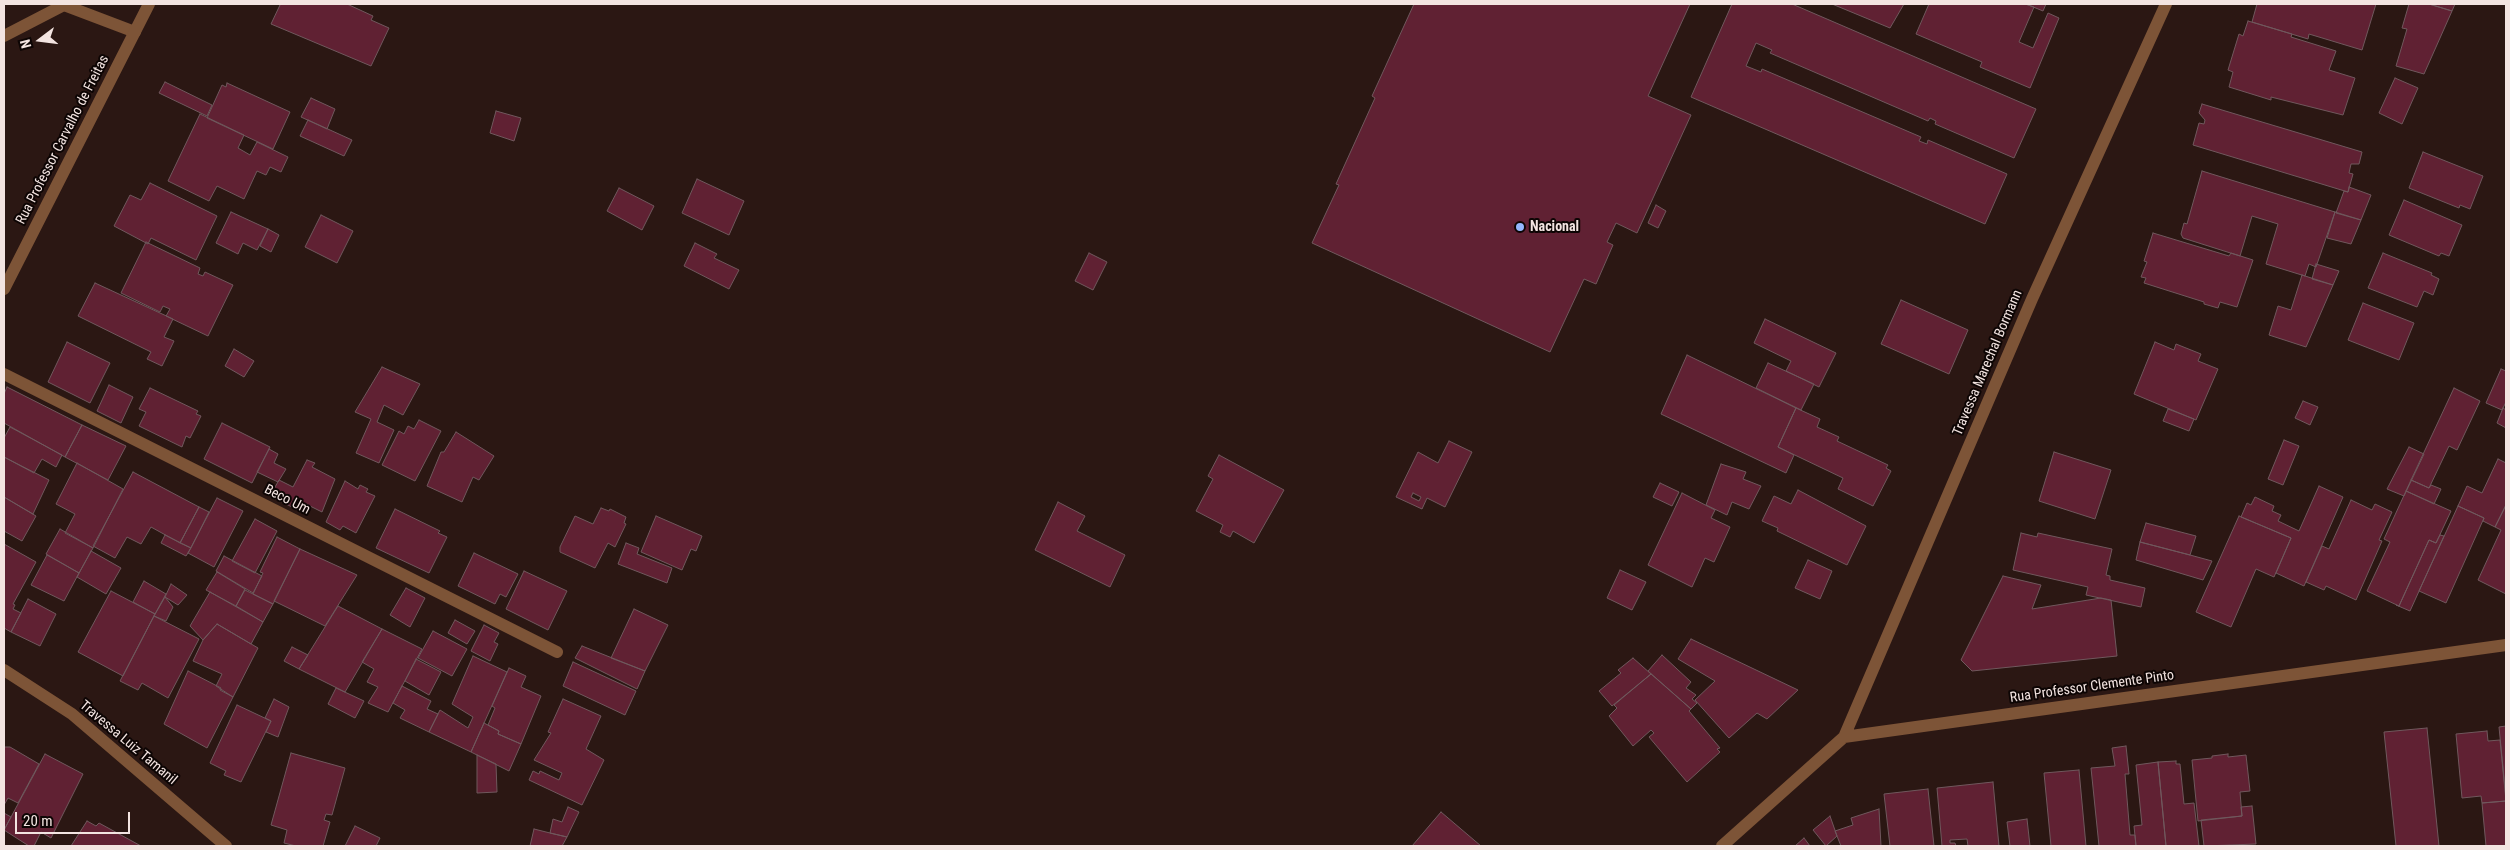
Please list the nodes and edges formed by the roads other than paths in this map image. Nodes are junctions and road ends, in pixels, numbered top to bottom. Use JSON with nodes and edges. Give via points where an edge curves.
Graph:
{"nodes":[{"id":1,"x":62,"y":4,"type":"edge"},
{"id":2,"x":149,"y":4,"type":"edge"},
{"id":3,"x":2166,"y":4,"type":"edge"},
{"id":4,"x":135,"y":32,"type":"junction"},
{"id":5,"x":4,"y":36,"type":"edge"},
{"id":6,"x":4,"y":289,"type":"edge"},
{"id":7,"x":4,"y":374,"type":"edge"},
{"id":8,"x":2506,"y":646,"type":"edge"},
{"id":9,"x":557,"y":652,"type":"dead end"},
{"id":10,"x":4,"y":670,"type":"edge"},
{"id":11,"x":1844,"y":737,"type":"junction"},
{"id":12,"x":226,"y":846,"type":"edge"},
{"id":13,"x":1722,"y":846,"type":"edge"}],
"edges":[{"from":1,"to":4,"type":"street"},
{"from":1,"to":5,"type":"street"},
{"from":2,"to":4,"type":"street","name":"Rua Professor Carvalho de Freitas"},
{"from":3,"to":11,"type":"street","name":"Travessa Marechal Bormann","via":[[2032,299]]},
{"from":4,"to":6,"type":"street","name":"Rua Professor Carvalho de Freitas"},
{"from":7,"to":9,"type":"street","name":"Beco Um"},
{"from":8,"to":11,"type":"street","name":"Rua Professor Clemente Pinto"},
{"from":10,"to":12,"type":"street","name":"Travessa Luiz Tamanil","via":[[72,714]]},
{"from":11,"to":13,"type":"street"}]}
